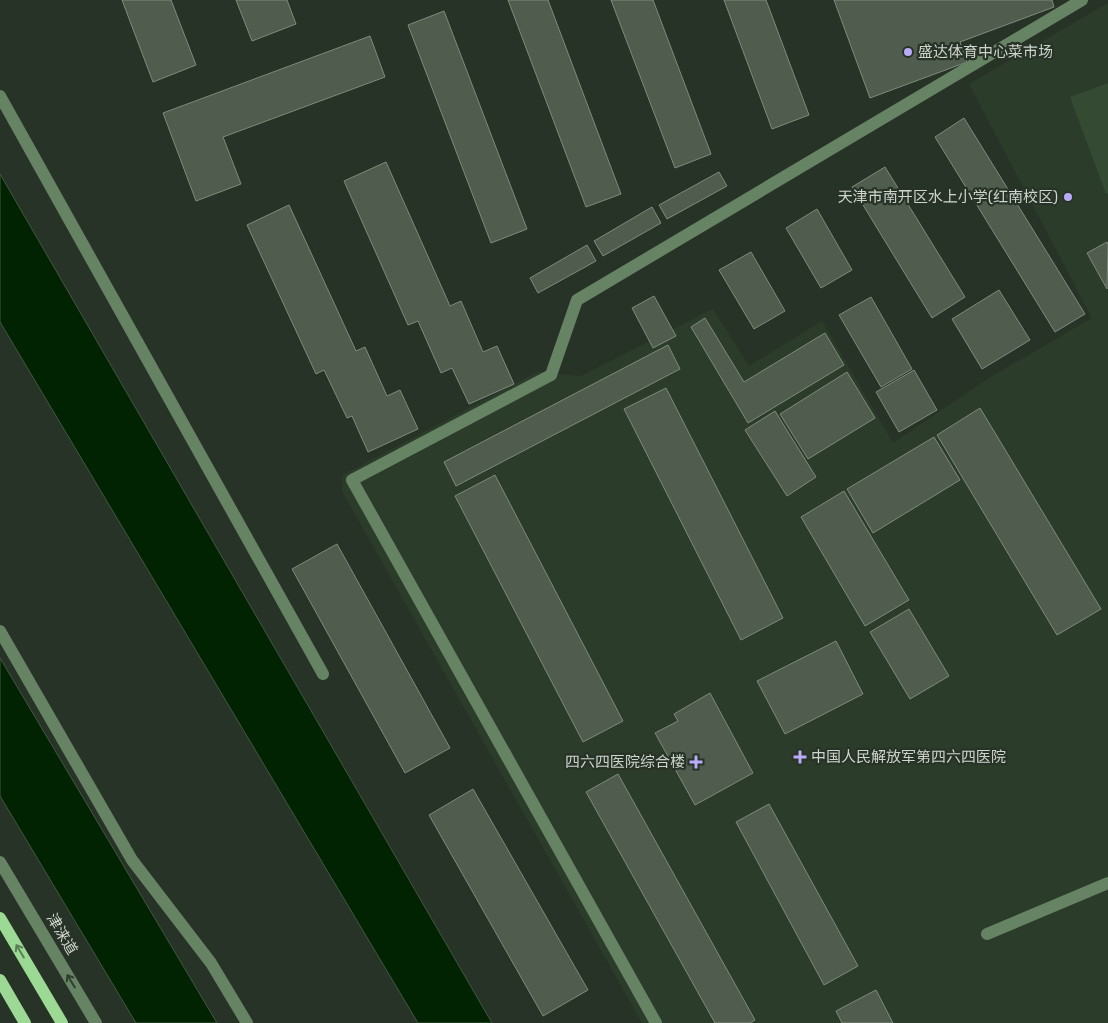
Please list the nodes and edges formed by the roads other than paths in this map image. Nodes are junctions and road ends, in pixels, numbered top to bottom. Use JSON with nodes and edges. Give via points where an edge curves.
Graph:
{"nodes":[{"id":1,"x":1082,"y":0,"type":"edge"},
{"id":2,"x":0,"y":96,"type":"edge"},
{"id":3,"x":0,"y":631,"type":"edge"},
{"id":4,"x":323,"y":674,"type":"dead end"},
{"id":5,"x":0,"y":862,"type":"edge"},
{"id":6,"x":1108,"y":883,"type":"edge"},
{"id":7,"x":0,"y":918,"type":"edge"},
{"id":8,"x":987,"y":934,"type":"dead end"},
{"id":9,"x":0,"y":980,"type":"edge"},
{"id":10,"x":26,"y":1023,"type":"edge"},
{"id":11,"x":62,"y":1023,"type":"edge"},
{"id":12,"x":96,"y":1023,"type":"edge"},
{"id":13,"x":248,"y":1023,"type":"edge"},
{"id":14,"x":656,"y":1023,"type":"edge"}],
"edges":[{"from":1,"to":14,"type":"street","via":[[576,300],[551,375],[352,480]]},
{"from":2,"to":4,"type":"street"},
{"from":3,"to":13,"type":"street","via":[[132,860],[211,963]]},
{"from":12,"to":5,"type":"street","name":"津涞道","one_way":true},
{"from":6,"to":8,"type":"street"},
{"from":11,"to":7,"type":"main road","one_way":true},
{"from":9,"to":10,"type":"main road"}]}
